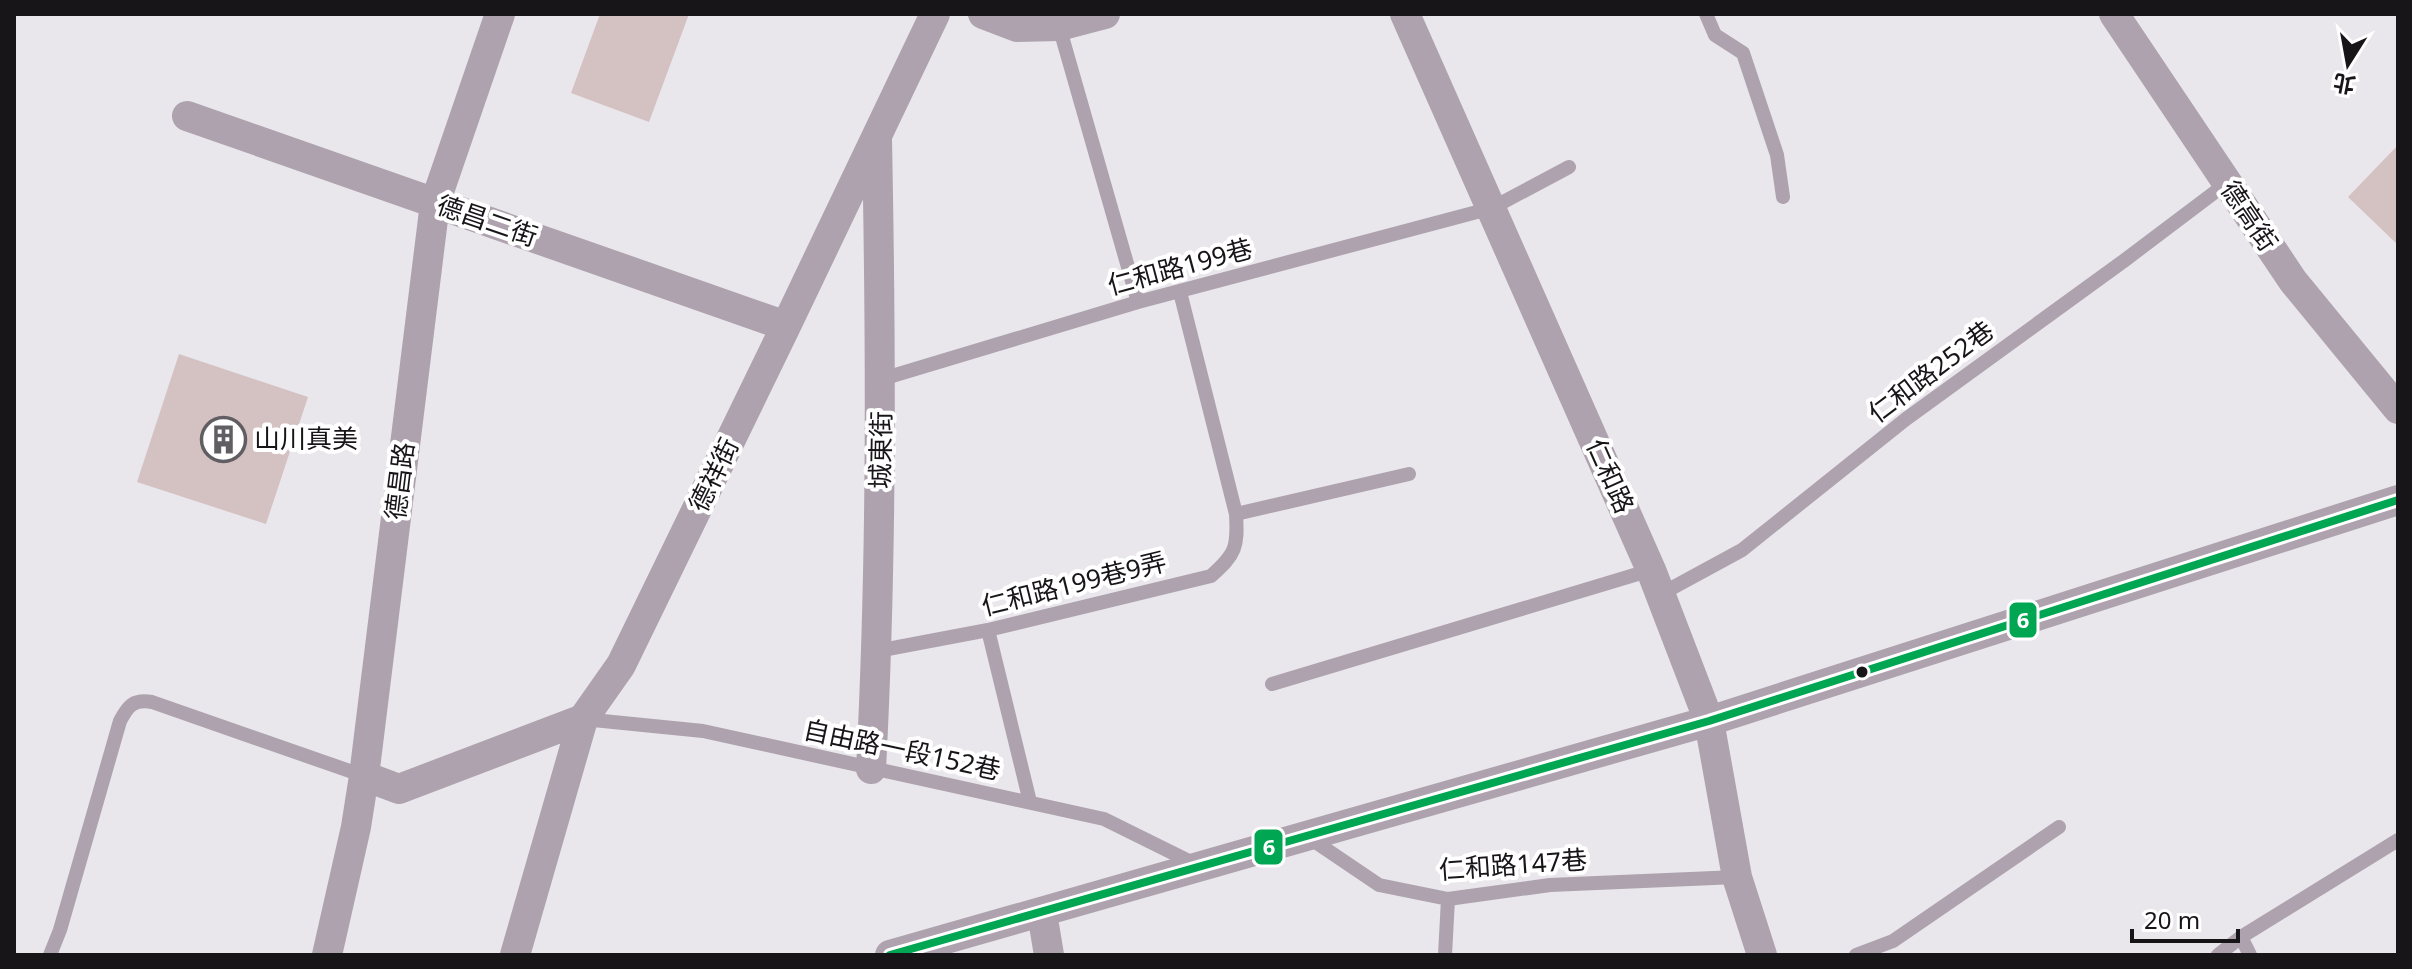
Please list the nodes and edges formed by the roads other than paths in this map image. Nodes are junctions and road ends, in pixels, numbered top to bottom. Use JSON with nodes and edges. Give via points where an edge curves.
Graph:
{"nodes":[{"id":1,"x":500,"y":14,"type":"edge"},
{"id":2,"x":935,"y":14,"type":"edge"},
{"id":3,"x":983,"y":14,"type":"edge"},
{"id":4,"x":1105,"y":14,"type":"edge"},
{"id":5,"x":1405,"y":14,"type":"edge"},
{"id":6,"x":1706,"y":14,"type":"edge"},
{"id":7,"x":2114,"y":14,"type":"edge"},
{"id":8,"x":1059,"y":26,"type":"junction"},
{"id":9,"x":187,"y":116,"type":"dead end"},
{"id":10,"x":877,"y":132,"type":"junction"},
{"id":11,"x":1569,"y":167,"type":"dead end"},
{"id":12,"x":2227,"y":183,"type":"junction"},
{"id":13,"x":1783,"y":197,"type":"dead end"},
{"id":14,"x":435,"y":203,"type":"junction"},
{"id":15,"x":1492,"y":208,"type":"junction"},
{"id":16,"x":1180,"y":292,"type":"junction"},
{"id":17,"x":1138,"y":302,"type":"junction"},
{"id":18,"x":786,"y":326,"type":"junction"},
{"id":19,"x":882,"y":379,"type":"junction"},
{"id":20,"x":2398,"y":409,"type":"edge"},
{"id":21,"x":1409,"y":474,"type":"dead end"},
{"id":22,"x":2398,"y":500,"type":"edge"},
{"id":23,"x":1236,"y":514,"type":"junction"},
{"id":24,"x":1656,"y":582,"type":"junction"},
{"id":25,"x":988,"y":630,"type":"junction"},
{"id":26,"x":877,"y":651,"type":"junction"},
{"id":27,"x":1272,"y":684,"type":"dead end"},
{"id":28,"x":583,"y":719,"type":"junction"},
{"id":29,"x":1709,"y":721,"type":"junction"},
{"id":30,"x":871,"y":769,"type":"junction"},
{"id":31,"x":364,"y":776,"type":"junction"},
{"id":32,"x":1030,"y":802,"type":"junction"},
{"id":33,"x":2059,"y":827,"type":"dead end"},
{"id":34,"x":1308,"y":837,"type":"junction"},
{"id":35,"x":2398,"y":840,"type":"edge"},
{"id":36,"x":1201,"y":867,"type":"junction"},
{"id":37,"x":1737,"y":877,"type":"junction"},
{"id":38,"x":1448,"y":899,"type":"junction"},
{"id":39,"x":1042,"y":913,"type":"junction"},
{"id":40,"x":2241,"y":937,"type":"junction"},
{"id":41,"x":50,"y":955,"type":"edge"},
{"id":42,"x":327,"y":955,"type":"edge"},
{"id":43,"x":515,"y":955,"type":"edge"},
{"id":44,"x":890,"y":955,"type":"edge"},
{"id":45,"x":1049,"y":955,"type":"edge"},
{"id":46,"x":1445,"y":955,"type":"edge"},
{"id":47,"x":1762,"y":955,"type":"edge"},
{"id":48,"x":1856,"y":955,"type":"edge"},
{"id":49,"x":2218,"y":955,"type":"edge"},
{"id":50,"x":2250,"y":955,"type":"edge"}],
"edges":[{"from":1,"to":14,"type":"street","name":"德昌路"},
{"from":2,"to":10,"type":"street","name":"德祥街"},
{"from":3,"to":8,"type":"street","via":[[1017,27]]},
{"from":4,"to":8,"type":"street"},
{"from":5,"to":15,"type":"street","name":"仁和路"},
{"from":6,"to":13,"type":"lane","via":[[1715,35],[1743,53],[1777,155]]},
{"from":7,"to":12,"type":"street","name":"德高街"},
{"from":8,"to":17,"type":"lane"},
{"from":9,"to":14,"type":"street","name":"德昌二街"},
{"from":10,"to":18,"type":"street","name":"德祥街"},
{"from":10,"to":19,"type":"street","name":"城東街"},
{"from":11,"to":15,"type":"lane","name":"仁和路199巷"},
{"from":12,"to":20,"type":"street","name":"德高街","via":[[2293,281]]},
{"from":12,"to":24,"type":"lane","name":"仁和路252巷","via":[[1906,419],[1742,550]]},
{"from":14,"to":18,"type":"street","name":"德昌二街"},
{"from":14,"to":31,"type":"street","name":"德昌路"},
{"from":15,"to":16,"type":"lane","name":"仁和路199巷"},
{"from":15,"to":24,"type":"street","name":"仁和路"},
{"from":16,"to":17,"type":"lane","name":"仁和路199巷"},
{"from":16,"to":23,"type":"lane","name":"仁和路199巷9弄"},
{"from":17,"to":19,"type":"lane","name":"仁和路199巷"},
{"from":18,"to":28,"type":"street","name":"德祥街","via":[[621,665]]},
{"from":19,"to":26,"type":"street","name":"城東街"},
{"from":21,"to":23,"type":"lane"},
{"from":22,"to":29,"type":"street"},
{"from":23,"to":25,"type":"lane","name":"仁和路199巷9弄","via":[[1238,541],[1227,562],[1211,576]]},
{"from":24,"to":27,"type":"lane","name":"仁和路252巷"},
{"from":24,"to":29,"type":"street","name":"仁和路"},
{"from":25,"to":26,"type":"lane","name":"仁和路199巷9弄"},
{"from":25,"to":32,"type":"lane"},
{"from":26,"to":30,"type":"street","name":"城東街"},
{"from":28,"to":30,"type":"lane","name":"自由路一段152巷","via":[[703,731]]},
{"from":28,"to":31,"type":"street","via":[[399,789]]},
{"from":28,"to":43,"type":"street"},
{"from":29,"to":34,"type":"street"},
{"from":29,"to":37,"type":"street","name":"仁和路"},
{"from":30,"to":32,"type":"lane","name":"自由路一段152巷"},
{"from":31,"to":41,"type":"lane","via":[[152,702],[132,703],[120,721]]},
{"from":31,"to":42,"type":"street","name":"德昌路"},
{"from":32,"to":36,"type":"lane","name":"自由路一段152巷","via":[[1104,819]]},
{"from":33,"to":48,"type":"lane","via":[[1893,941]]},
{"from":34,"to":36,"type":"street"},
{"from":34,"to":38,"type":"lane","name":"仁和路147巷","via":[[1379,885]]},
{"from":35,"to":40,"type":"lane"},
{"from":36,"to":39,"type":"street"},
{"from":37,"to":38,"type":"lane","name":"仁和路147巷","via":[[1550,885]]},
{"from":37,"to":47,"type":"street","name":"仁和路"},
{"from":38,"to":46,"type":"lane"},
{"from":39,"to":44,"type":"street"},
{"from":39,"to":45,"type":"street"},
{"from":40,"to":49,"type":"lane"},
{"from":40,"to":50,"type":"lane"}]}
